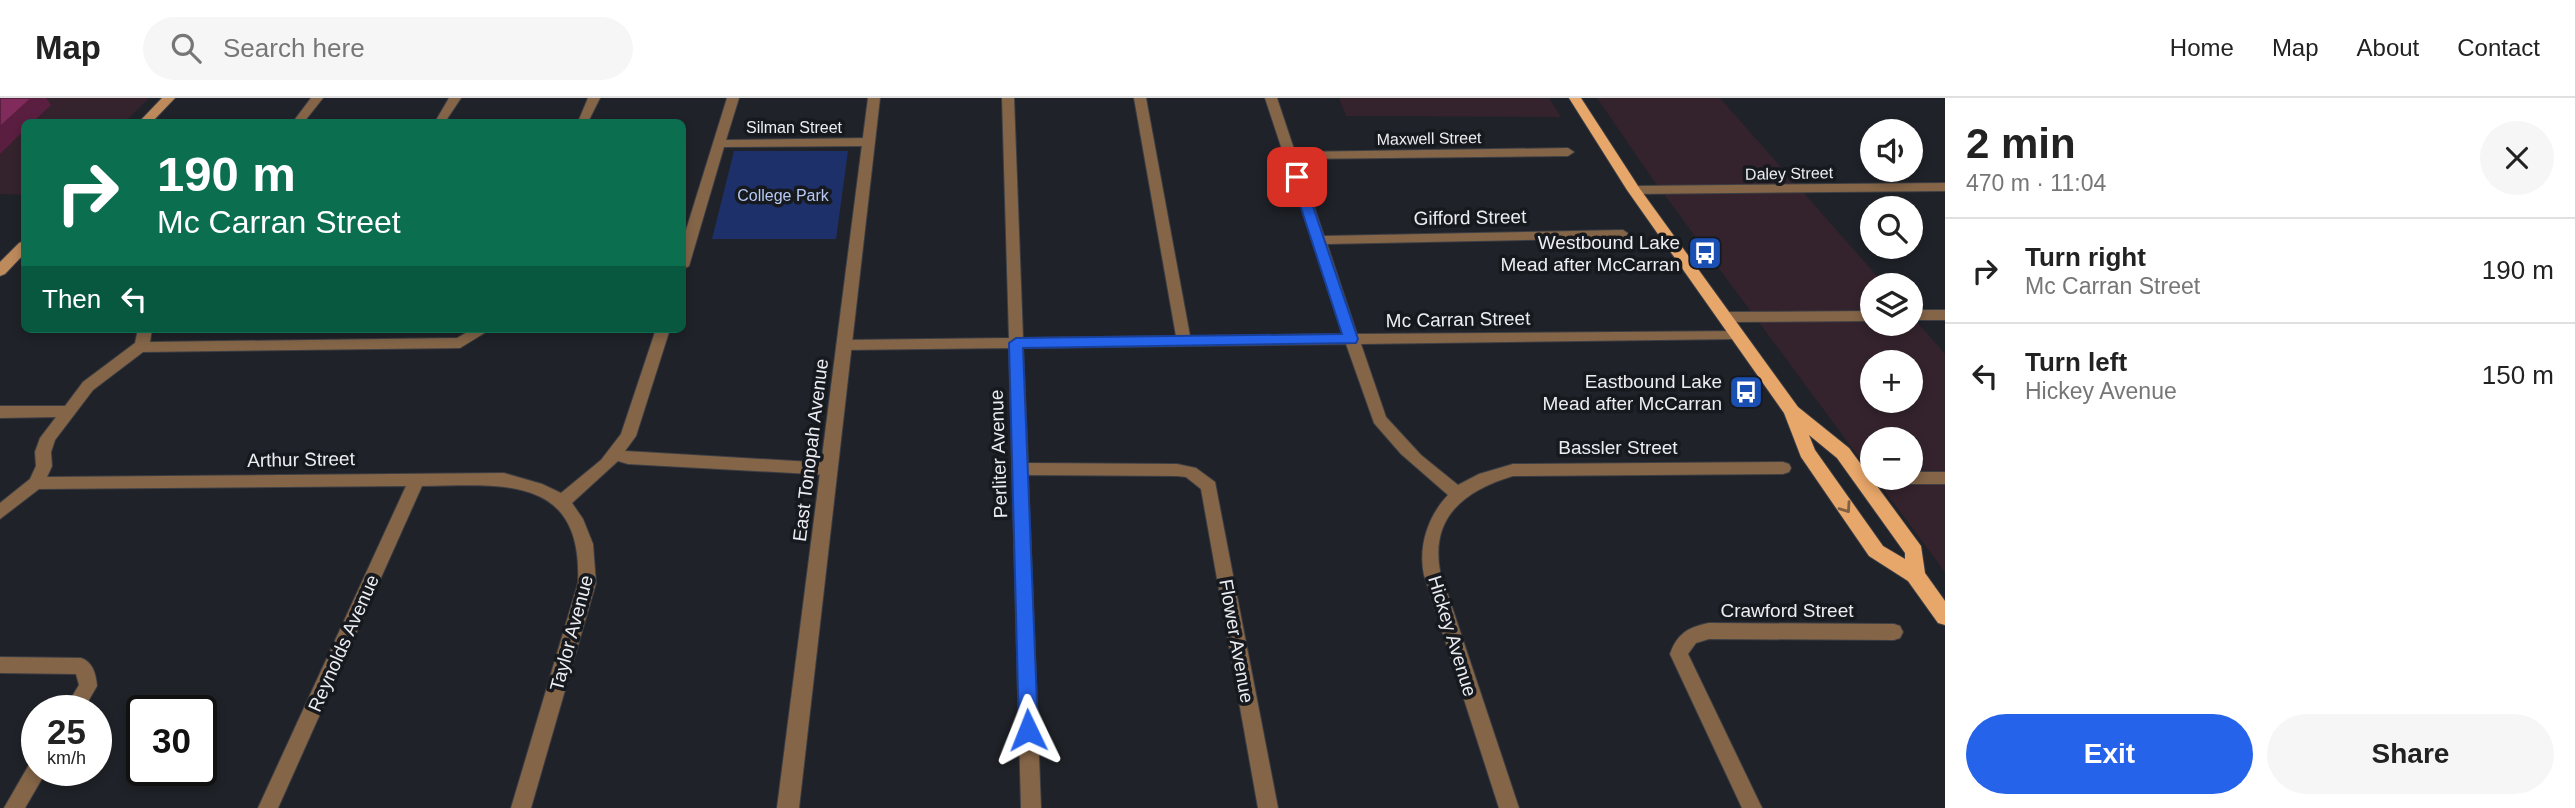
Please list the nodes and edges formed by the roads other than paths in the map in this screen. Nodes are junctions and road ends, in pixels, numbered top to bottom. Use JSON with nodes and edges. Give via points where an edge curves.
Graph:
{"nodes":[{"id":1,"x":169,"y":98,"type":"edge"},
{"id":2,"x":317,"y":98,"type":"edge"},
{"id":3,"x":455,"y":98,"type":"edge"},
{"id":4,"x":594,"y":98,"type":"edge"},
{"id":5,"x":733,"y":98,"type":"edge"},
{"id":6,"x":874,"y":98,"type":"edge"},
{"id":7,"x":1008,"y":98,"type":"edge"},
{"id":8,"x":1140,"y":98,"type":"edge"},
{"id":9,"x":1271,"y":98,"type":"edge"},
{"id":10,"x":1575,"y":98,"type":"edge"},
{"id":11,"x":148,"y":119,"type":"edge"},
{"id":12,"x":300,"y":119,"type":"edge"},
{"id":13,"x":442,"y":119,"type":"edge"},
{"id":14,"x":584,"y":119,"type":"edge"},
{"id":15,"x":868,"y":142,"type":"junction"},
{"id":16,"x":719,"y":144,"type":"junction"},
{"id":17,"x":1568,"y":152,"type":"dead end"},
{"id":18,"x":1290,"y":156,"type":"junction"},
{"id":19,"x":1945,"y":187,"type":"edge"},
{"id":20,"x":1634,"y":190,"type":"junction"},
{"id":21,"x":1623,"y":234,"type":"dead end"},
{"id":22,"x":1318,"y":240,"type":"junction"},
{"id":23,"x":21,"y":249,"type":"edge"},
{"id":24,"x":686,"y":253,"type":"edge"},
{"id":25,"x":2,"y":267,"type":"edge"},
{"id":26,"x":1923,"y":315,"type":"edge"},
{"id":27,"x":1945,"y":315,"type":"edge"},
{"id":28,"x":1860,"y":316,"type":"edge"},
{"id":29,"x":1725,"y":317,"type":"junction"},
{"id":30,"x":145,"y":333,"type":"edge"},
{"id":31,"x":479,"y":333,"type":"edge"},
{"id":32,"x":662,"y":333,"type":"edge"},
{"id":33,"x":1737,"y":334,"type":"junction"},
{"id":34,"x":1351,"y":339,"type":"junction"},
{"id":35,"x":1184,"y":341,"type":"junction"},
{"id":36,"x":1016,"y":343,"type":"junction"},
{"id":37,"x":844,"y":345,"type":"junction"},
{"id":38,"x":140,"y":347,"type":"junction"},
{"id":39,"x":69,"y":411,"type":"junction"},
{"id":40,"x":1792,"y":411,"type":"junction"},
{"id":41,"x":0,"y":412,"type":"edge"},
{"id":42,"x":614,"y":454,"type":"junction"},
{"id":43,"x":1783,"y":468,"type":"dead end"},
{"id":44,"x":829,"y":469,"type":"junction"},
{"id":45,"x":1020,"y":469,"type":"junction"},
{"id":46,"x":1860,"y":477,"type":"edge"},
{"id":47,"x":418,"y":478,"type":"junction"},
{"id":48,"x":1923,"y":478,"type":"edge"},
{"id":49,"x":1945,"y":478,"type":"edge"},
{"id":50,"x":36,"y":483,"type":"junction"},
{"id":51,"x":1870,"y":490,"type":"edge"},
{"id":52,"x":1458,"y":494,"type":"junction"},
{"id":53,"x":560,"y":503,"type":"junction"},
{"id":54,"x":0,"y":512,"type":"edge"},
{"id":55,"x":1916,"y":575,"type":"junction"},
{"id":56,"x":1945,"y":617,"type":"edge"},
{"id":57,"x":1894,"y":632,"type":"dead end"},
{"id":58,"x":0,"y":665,"type":"edge"},
{"id":59,"x":82,"y":695,"type":"edge"},
{"id":60,"x":27,"y":786,"type":"edge"},
{"id":61,"x":14,"y":808,"type":"edge"},
{"id":62,"x":268,"y":808,"type":"edge"},
{"id":63,"x":521,"y":808,"type":"edge"},
{"id":64,"x":788,"y":808,"type":"edge"},
{"id":65,"x":1031,"y":808,"type":"edge"},
{"id":66,"x":1268,"y":808,"type":"edge"},
{"id":67,"x":1509,"y":808,"type":"edge"},
{"id":68,"x":1752,"y":808,"type":"edge"}],
"edges":[{"from":1,"to":11,"type":"main road"},
{"from":2,"to":12,"type":"street"},
{"from":3,"to":13,"type":"street"},
{"from":4,"to":14,"type":"street"},
{"from":5,"to":16,"type":"street"},
{"from":6,"to":15,"type":"street","name":"East Tonopah Avenue"},
{"from":7,"to":36,"type":"street","name":"Perliter Avenue"},
{"from":8,"to":35,"type":"street"},
{"from":9,"to":18,"type":"street"},
{"from":10,"to":20,"type":"main road"},
{"from":15,"to":16,"type":"street","name":"Silman Street"},
{"from":15,"to":37,"type":"street","name":"East Tonopah Avenue"},
{"from":16,"to":24,"type":"street"},
{"from":17,"to":18,"type":"street","name":"Maxwell Street"},
{"from":18,"to":22,"type":"street"},
{"from":19,"to":20,"type":"street","name":"Daley Street"},
{"from":20,"to":29,"type":"main road"},
{"from":21,"to":22,"type":"street","name":"Gifford Street"},
{"from":22,"to":34,"type":"street"},
{"from":23,"to":25,"type":"main road"},
{"from":26,"to":27,"type":"street"},
{"from":28,"to":29,"type":"street"},
{"from":29,"to":33,"type":"main road"},
{"from":30,"to":38,"type":"street"},
{"from":31,"to":38,"type":"street","via":[[460,343]]},
{"from":32,"to":42,"type":"street","via":[[632,426]]},
{"from":33,"to":34,"type":"street","name":"Mc Carran Street"},
{"from":33,"to":40,"type":"main road"},
{"from":34,"to":35,"type":"street","name":"Mc Carran Street"},
{"from":34,"to":52,"type":"street","via":[[1379,419],[1424,469]]},
{"from":35,"to":36,"type":"street","name":"Mc Carran Street"},
{"from":36,"to":37,"type":"street","name":"Mc Carran Street"},
{"from":36,"to":45,"type":"street","name":"Perliter Avenue"},
{"from":37,"to":44,"type":"street","name":"East Tonopah Avenue"},
{"from":38,"to":39,"type":"street","via":[[88,386]]},
{"from":39,"to":41,"type":"street"},
{"from":39,"to":50,"type":"street","via":[[48,438]]},
{"from":40,"to":46,"type":"main road","via":[[1843,453]]},
{"from":40,"to":55,"type":"main road","one_way":true,"via":[[1807,452],[1875,551]]},
{"from":42,"to":44,"type":"street"},
{"from":42,"to":53,"type":"street"},
{"from":43,"to":52,"type":"street","name":"Bassler Street","via":[[1523,469],[1477,482]]},
{"from":44,"to":64,"type":"street","name":"East Tonopah Avenue"},
{"from":45,"to":65,"type":"street","name":"Perliter Avenue"},
{"from":45,"to":66,"type":"street","name":"Flower Avenue","via":[[1177,470],[1209,486]]},
{"from":47,"to":50,"type":"street","name":"Arthur Street"},
{"from":47,"to":53,"type":"street","name":"Arthur Street","via":[[504,479],[547,493]]},
{"from":47,"to":62,"type":"street","name":"Reynolds Avenue"},
{"from":48,"to":49,"type":"street"},
{"from":50,"to":54,"type":"street"},
{"from":51,"to":55,"type":"main road","via":[[1914,551]]},
{"from":52,"to":67,"type":"street","name":"Hickey Avenue","via":[[1434,530],[1430,564]]},
{"from":53,"to":63,"type":"street","name":"Taylor Avenue","via":[[576,519],[590,558],[587,583]]},
{"from":55,"to":56,"type":"main road"},
{"from":57,"to":68,"type":"street","name":"Crawford Street","via":[[1709,631],[1683,642],[1679,654]]},
{"from":58,"to":59,"type":"street","via":[[81,666],[88,686]]},
{"from":60,"to":61,"type":"street"}]}
